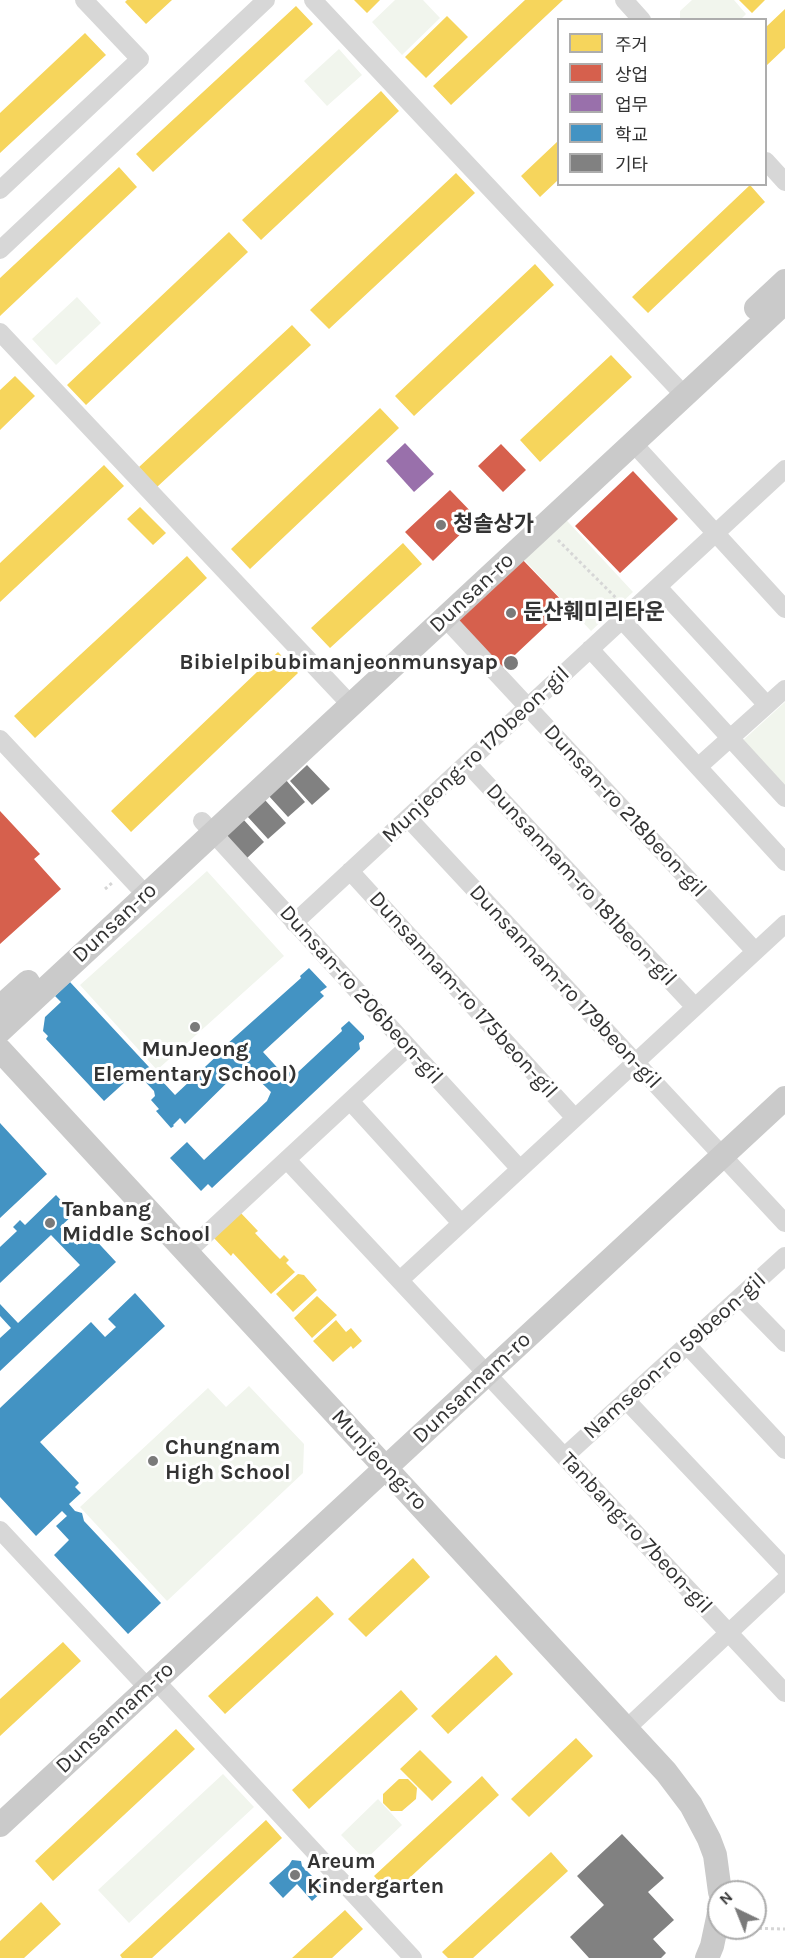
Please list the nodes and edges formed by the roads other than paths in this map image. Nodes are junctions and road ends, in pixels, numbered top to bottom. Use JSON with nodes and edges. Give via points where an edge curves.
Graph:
{"nodes":[{"id":1,"x":84,"y":0,"type":"edge"},
{"id":2,"x":266,"y":0,"type":"edge"},
{"id":3,"x":313,"y":0,"type":"edge"},
{"id":4,"x":624,"y":0,"type":"edge"},
{"id":5,"x":640,"y":18,"type":"edge"},
{"id":6,"x":767,"y":163,"type":"edge"},
{"id":7,"x":785,"y":182,"type":"edge"},
{"id":8,"x":0,"y":190,"type":"edge"},
{"id":9,"x":0,"y":250,"type":"edge"},
{"id":10,"x":785,"y":281,"type":"edge"},
{"id":11,"x":785,"y":302,"type":"edge"},
{"id":12,"x":0,"y":332,"type":"edge"},
{"id":13,"x":679,"y":390,"type":"junction"},
{"id":14,"x":633,"y":443,"type":"junction"},
{"id":15,"x":782,"y":476,"type":"edge"},
{"id":16,"x":716,"y":533,"type":"junction"},
{"id":17,"x":658,"y":587,"type":"junction"},
{"id":18,"x":785,"y":609,"type":"edge"},
{"id":19,"x":626,"y":616,"type":"junction"},
{"id":20,"x":445,"y":618,"type":"junction"},
{"id":21,"x":590,"y":650,"type":"junction"},
{"id":22,"x":785,"y":689,"type":"edge"},
{"id":23,"x":345,"y":699,"type":"junction"},
{"id":24,"x":767,"y":705,"type":"junction"},
{"id":25,"x":528,"y":707,"type":"junction"},
{"id":26,"x":0,"y":739,"type":"edge"},
{"id":27,"x":730,"y":739,"type":"junction"},
{"id":28,"x":467,"y":763,"type":"junction"},
{"id":29,"x":698,"y":767,"type":"junction"},
{"id":30,"x":785,"y":798,"type":"edge"},
{"id":31,"x":408,"y":818,"type":"junction"},
{"id":32,"x":207,"y":827,"type":"junction"},
{"id":33,"x":785,"y":861,"type":"edge"},
{"id":34,"x":350,"y":871,"type":"junction"},
{"id":35,"x":132,"y":886,"type":"junction"},
{"id":36,"x":294,"y":923,"type":"junction"},
{"id":37,"x":785,"y":924,"type":"edge"},
{"id":38,"x":755,"y":951,"type":"junction"},
{"id":39,"x":0,"y":1007,"type":"edge"},
{"id":40,"x":695,"y":1007,"type":"junction"},
{"id":41,"x":0,"y":1031,"type":"edge"},
{"id":42,"x":408,"y":1047,"type":"junction"},
{"id":43,"x":0,"y":1050,"type":"edge"},
{"id":44,"x":635,"y":1062,"type":"junction"},
{"id":45,"x":785,"y":1098,"type":"edge"},
{"id":46,"x":350,"y":1101,"type":"junction"},
{"id":47,"x":575,"y":1118,"type":"junction"},
{"id":48,"x":722,"y":1156,"type":"junction"},
{"id":49,"x":287,"y":1160,"type":"junction"},
{"id":50,"x":520,"y":1169,"type":"junction"},
{"id":51,"x":461,"y":1223,"type":"junction"},
{"id":52,"x":785,"y":1223,"type":"edge"},
{"id":53,"x":187,"y":1252,"type":"junction"},
{"id":54,"x":785,"y":1256,"type":"edge"},
{"id":55,"x":400,"y":1280,"type":"junction"},
{"id":56,"x":740,"y":1297,"type":"junction"},
{"id":57,"x":785,"y":1343,"type":"edge"},
{"id":58,"x":687,"y":1345,"type":"junction"},
{"id":59,"x":488,"y":1373,"type":"junction"},
{"id":60,"x":626,"y":1400,"type":"junction"},
{"id":61,"x":785,"y":1450,"type":"edge"},
{"id":62,"x":565,"y":1456,"type":"junction"},
{"id":63,"x":386,"y":1468,"type":"junction"},
{"id":64,"x":0,"y":1530,"type":"edge"},
{"id":65,"x":785,"y":1568,"type":"edge"},
{"id":66,"x":785,"y":1580,"type":"edge"},
{"id":67,"x":729,"y":1632,"type":"junction"},
{"id":68,"x":152,"y":1684,"type":"junction"},
{"id":69,"x":785,"y":1693,"type":"edge"},
{"id":70,"x":627,"y":1728,"type":"junction"},
{"id":71,"x":0,"y":1825,"type":"edge"},
{"id":72,"x":718,"y":1880,"type":"edge"},
{"id":73,"x":713,"y":1940,"type":"edge"},
{"id":74,"x":413,"y":1958,"type":"edge"},
{"id":75,"x":707,"y":1958,"type":"edge"}],
"edges":[{"from":1,"to":8,"type":"street","via":[[140,59]]},
{"from":2,"to":9,"type":"street"},
{"from":3,"to":13,"type":"street"},
{"from":4,"to":5,"type":"street"},
{"from":6,"to":7,"type":"street"},
{"from":10,"to":13,"type":"main road","name":"Dunsan-ro"},
{"from":11,"to":13,"type":"main road","name":"Dunsan-ro"},
{"from":12,"to":23,"type":"street"},
{"from":13,"to":14,"type":"main road","name":"Dunsan-ro"},
{"from":13,"to":23,"type":"main road","name":"Dunsan-ro"},
{"from":14,"to":16,"type":"street"},
{"from":14,"to":20,"type":"main road","name":"Dunsan-ro"},
{"from":15,"to":16,"type":"street","name":"Munjeong-ro 170beon-gil"},
{"from":16,"to":17,"type":"street","name":"Munjeong-ro 170beon-gil"},
{"from":16,"to":18,"type":"street"},
{"from":17,"to":19,"type":"street","name":"Munjeong-ro 170beon-gil"},
{"from":17,"to":24,"type":"street"},
{"from":19,"to":21,"type":"street","name":"Munjeong-ro 170beon-gil"},
{"from":19,"to":27,"type":"street"},
{"from":20,"to":23,"type":"main road","name":"Dunsan-ro"},
{"from":20,"to":25,"type":"street","name":"Dunsan-ro 218beon-gil"},
{"from":21,"to":25,"type":"street","name":"Munjeong-ro 170beon-gil"},
{"from":21,"to":29,"type":"street"},
{"from":22,"to":24,"type":"street"},
{"from":23,"to":32,"type":"main road","name":"Dunsan-ro"},
{"from":24,"to":27,"type":"street"},
{"from":25,"to":28,"type":"street","name":"Munjeong-ro 170beon-gil"},
{"from":25,"to":38,"type":"street","name":"Dunsan-ro 218beon-gil"},
{"from":26,"to":35,"type":"street"},
{"from":27,"to":29,"type":"street"},
{"from":27,"to":30,"type":"street"},
{"from":28,"to":31,"type":"street","name":"Munjeong-ro 170beon-gil"},
{"from":28,"to":40,"type":"street","name":"Dunsannam-ro 181beon-gil"},
{"from":29,"to":33,"type":"street"},
{"from":31,"to":34,"type":"street","name":"Munjeong-ro 170beon-gil"},
{"from":31,"to":44,"type":"street","name":"Dunsannam-ro 179beon-gil"},
{"from":32,"to":35,"type":"main road","name":"Dunsan-ro"},
{"from":32,"to":36,"type":"street","name":"Dunsan-ro 206beon-gil"},
{"from":34,"to":36,"type":"street","name":"Munjeong-ro 170beon-gil"},
{"from":34,"to":47,"type":"street","name":"Dunsannam-ro 175beon-gil"},
{"from":35,"to":39,"type":"main road","name":"Dunsan-ro"},
{"from":35,"to":41,"type":"main road","name":"Dunsan-ro"},
{"from":36,"to":42,"type":"street","name":"Dunsan-ro 206beon-gil"},
{"from":37,"to":38,"type":"street"},
{"from":38,"to":40,"type":"street"},
{"from":40,"to":44,"type":"street"},
{"from":42,"to":46,"type":"street"},
{"from":42,"to":50,"type":"street","name":"Dunsan-ro 206beon-gil"},
{"from":43,"to":53,"type":"main road","name":"Munjeong-ro"},
{"from":44,"to":47,"type":"street"},
{"from":44,"to":48,"type":"street","name":"Dunsannam-ro 179beon-gil"},
{"from":45,"to":48,"type":"main road","name":"Dunsannam-ro"},
{"from":46,"to":49,"type":"street"},
{"from":46,"to":51,"type":"street"},
{"from":47,"to":50,"type":"street"},
{"from":48,"to":52,"type":"street","name":"Dunsannam-ro 179beon-gil"},
{"from":48,"to":59,"type":"main road","name":"Dunsannam-ro"},
{"from":49,"to":53,"type":"street"},
{"from":49,"to":55,"type":"street","name":"Tanbang-ro 7beon-gil"},
{"from":50,"to":51,"type":"street"},
{"from":51,"to":55,"type":"street"},
{"from":53,"to":63,"type":"main road","name":"Munjeong-ro"},
{"from":54,"to":56,"type":"street","name":"Namseon-ro 59beon-gil"},
{"from":55,"to":59,"type":"street","name":"Tanbang-ro 7beon-gil"},
{"from":56,"to":57,"type":"street"},
{"from":56,"to":58,"type":"street","name":"Namseon-ro 59beon-gil"},
{"from":58,"to":60,"type":"street","name":"Namseon-ro 59beon-gil"},
{"from":58,"to":61,"type":"street"},
{"from":59,"to":62,"type":"street","name":"Tanbang-ro 7beon-gil"},
{"from":59,"to":63,"type":"main road","name":"Dunsannam-ro"},
{"from":60,"to":62,"type":"street","name":"Namseon-ro 59beon-gil"},
{"from":60,"to":65,"type":"street"},
{"from":62,"to":67,"type":"street","name":"Tanbang-ro 7beon-gil"},
{"from":63,"to":68,"type":"main road","name":"Dunsannam-ro"},
{"from":63,"to":70,"type":"main road","name":"Munjeong-ro"},
{"from":64,"to":68,"type":"street"},
{"from":66,"to":67,"type":"street"},
{"from":67,"to":69,"type":"street","name":"Tanbang-ro 7beon-gil"},
{"from":67,"to":70,"type":"street"},
{"from":68,"to":71,"type":"main road","name":"Dunsannam-ro"},
{"from":68,"to":74,"type":"street"},
{"from":70,"to":72,"type":"main road","name":"Munjeong-ro","via":[[691,1805],[715,1855]]},
{"from":73,"to":75,"type":"main road"}]}
